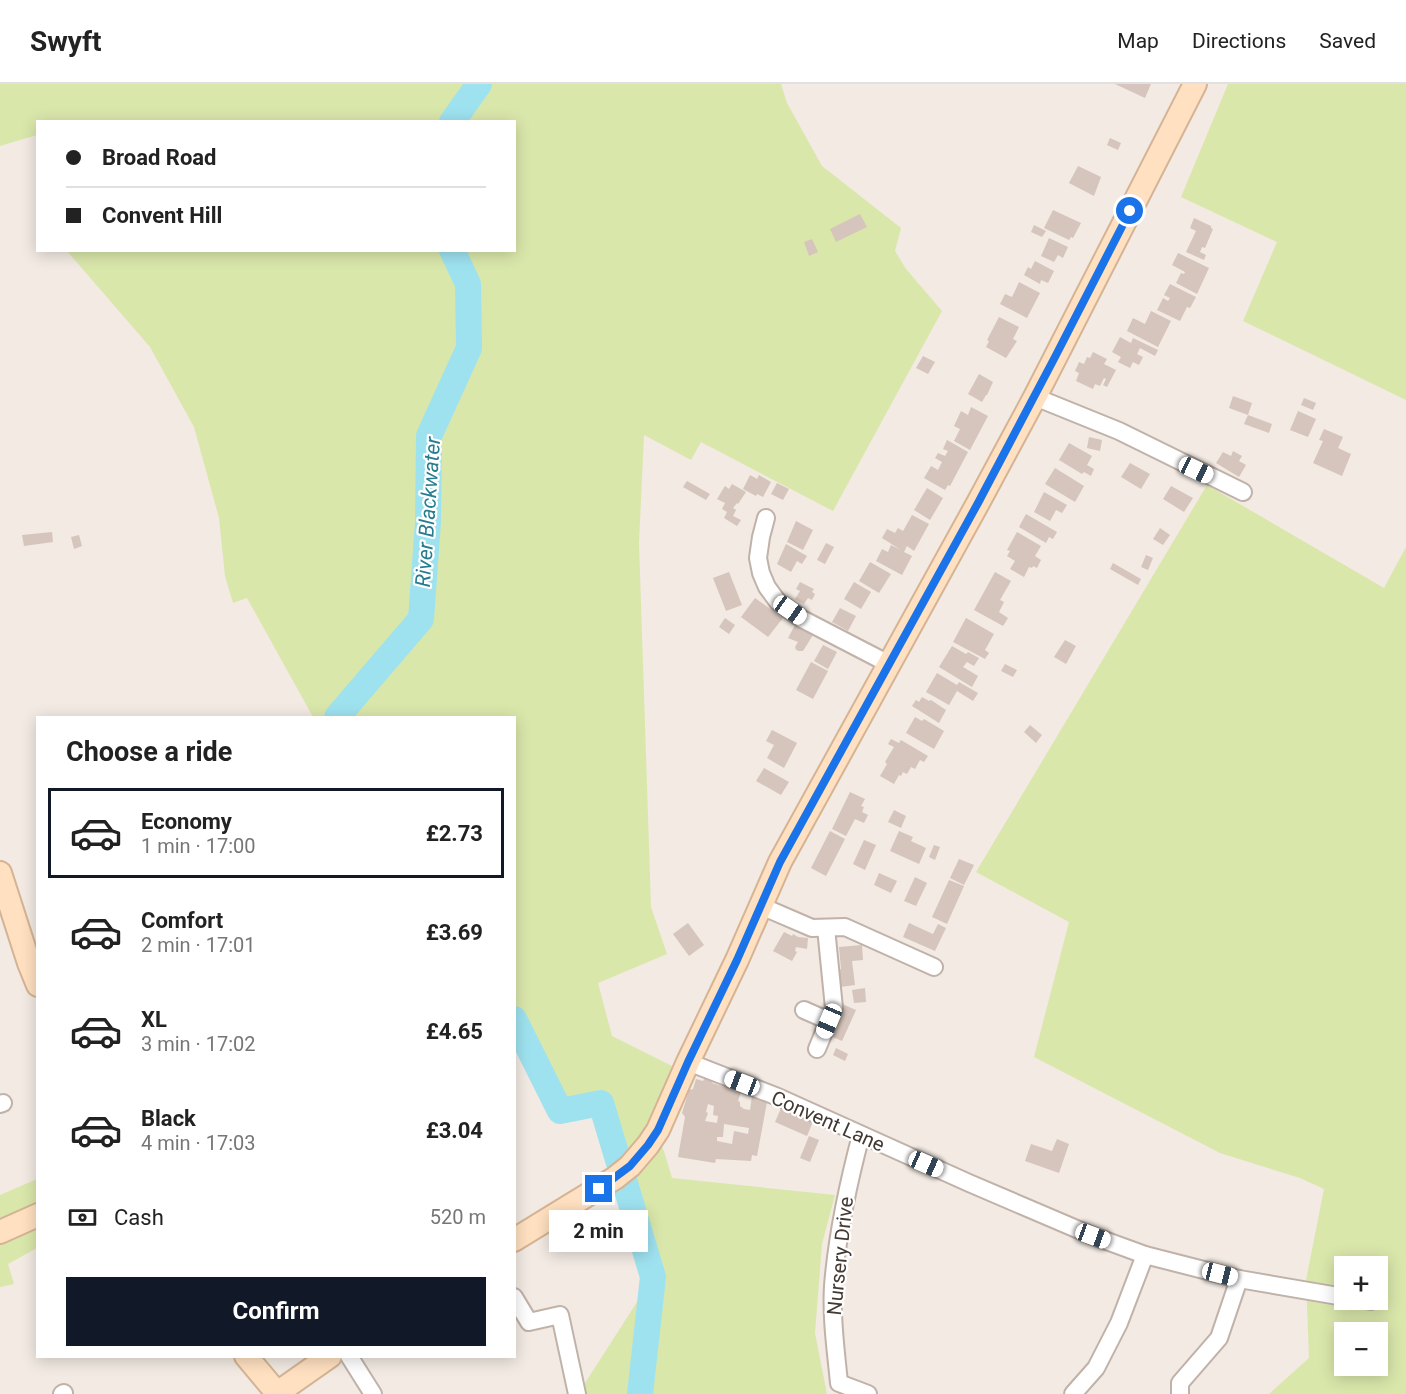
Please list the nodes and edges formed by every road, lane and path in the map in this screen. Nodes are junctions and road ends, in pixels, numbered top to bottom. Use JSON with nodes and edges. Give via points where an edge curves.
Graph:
{"nodes":[{"id":1,"x":1195,"y":84,"type":"edge"},
{"id":2,"x":1035,"y":397,"type":"junction"},
{"id":3,"x":1243,"y":492,"type":"dead end"},
{"id":4,"x":766,"y":518,"type":"dead end"},
{"id":5,"x":889,"y":664,"type":"junction"},
{"id":6,"x":0,"y":873,"type":"edge"},
{"id":7,"x":761,"y":906,"type":"junction"},
{"id":8,"x":826,"y":928,"type":"junction"},
{"id":9,"x":934,"y":967,"type":"dead end"},
{"id":10,"x":36,"y":980,"type":"edge"},
{"id":11,"x":804,"y":1010,"type":"dead end"},
{"id":12,"x":829,"y":1021,"type":"junction"},
{"id":13,"x":817,"y":1049,"type":"dead end"},
{"id":14,"x":688,"y":1062,"type":"junction"},
{"id":15,"x":861,"y":1135,"type":"junction"},
{"id":16,"x":36,"y":1216,"type":"edge"},
{"id":17,"x":0,"y":1232,"type":"edge"},
{"id":18,"x":516,"y":1239,"type":"edge"},
{"id":19,"x":1145,"y":1255,"type":"junction"},
{"id":20,"x":1239,"y":1279,"type":"junction"},
{"id":21,"x":1334,"y":1295,"type":"edge"},
{"id":22,"x":516,"y":1300,"type":"edge"},
{"id":23,"x":248,"y":1358,"type":"edge"},
{"id":24,"x":327,"y":1358,"type":"edge"},
{"id":25,"x":350,"y":1358,"type":"edge"},
{"id":26,"x":276,"y":1394,"type":"edge"},
{"id":27,"x":373,"y":1394,"type":"edge"},
{"id":28,"x":577,"y":1394,"type":"edge"},
{"id":29,"x":868,"y":1394,"type":"edge"},
{"id":30,"x":1073,"y":1394,"type":"edge"},
{"id":31,"x":1180,"y":1394,"type":"edge"}],
"edges":[{"from":1,"to":2,"type":"main road"},
{"from":2,"to":3,"type":"street","via":[[1119,431]]},
{"from":2,"to":5,"type":"main road"},
{"from":4,"to":5,"type":"street","via":[[758,558],[767,587],[778,602],[802,619]]},
{"from":5,"to":7,"type":"main road","via":[[780,862]]},
{"from":6,"to":10,"type":"main road"},
{"from":7,"to":8,"type":"street","via":[[812,928]]},
{"from":7,"to":14,"type":"main road"},
{"from":8,"to":9,"type":"street","via":[[845,927]]},
{"from":8,"to":12,"type":"street","via":[[834,1008]]},
{"from":11,"to":12,"type":"street"},
{"from":12,"to":13,"type":"street"},
{"from":14,"to":15,"type":"street","name":"Convent Lane"},
{"from":14,"to":18,"type":"main road","via":[[658,1130],[630,1166]]},
{"from":15,"to":19,"type":"street","name":"Convent Lane"},
{"from":15,"to":29,"type":"street","name":"Nursery Drive","via":[[839,1238],[833,1329],[839,1383]]},
{"from":16,"to":17,"type":"main road"},
{"from":19,"to":20,"type":"street","name":"Convent Lane"},
{"from":19,"to":30,"type":"street","via":[[1101,1359]]},
{"from":20,"to":21,"type":"street","name":"Convent Lane"},
{"from":20,"to":31,"type":"street","via":[[1219,1338],[1179,1383]]},
{"from":22,"to":28,"type":"street","via":[[529,1322],[560,1315]]},
{"from":23,"to":26,"type":"main road"},
{"from":24,"to":26,"type":"main road"},
{"from":25,"to":27,"type":"street"}]}
